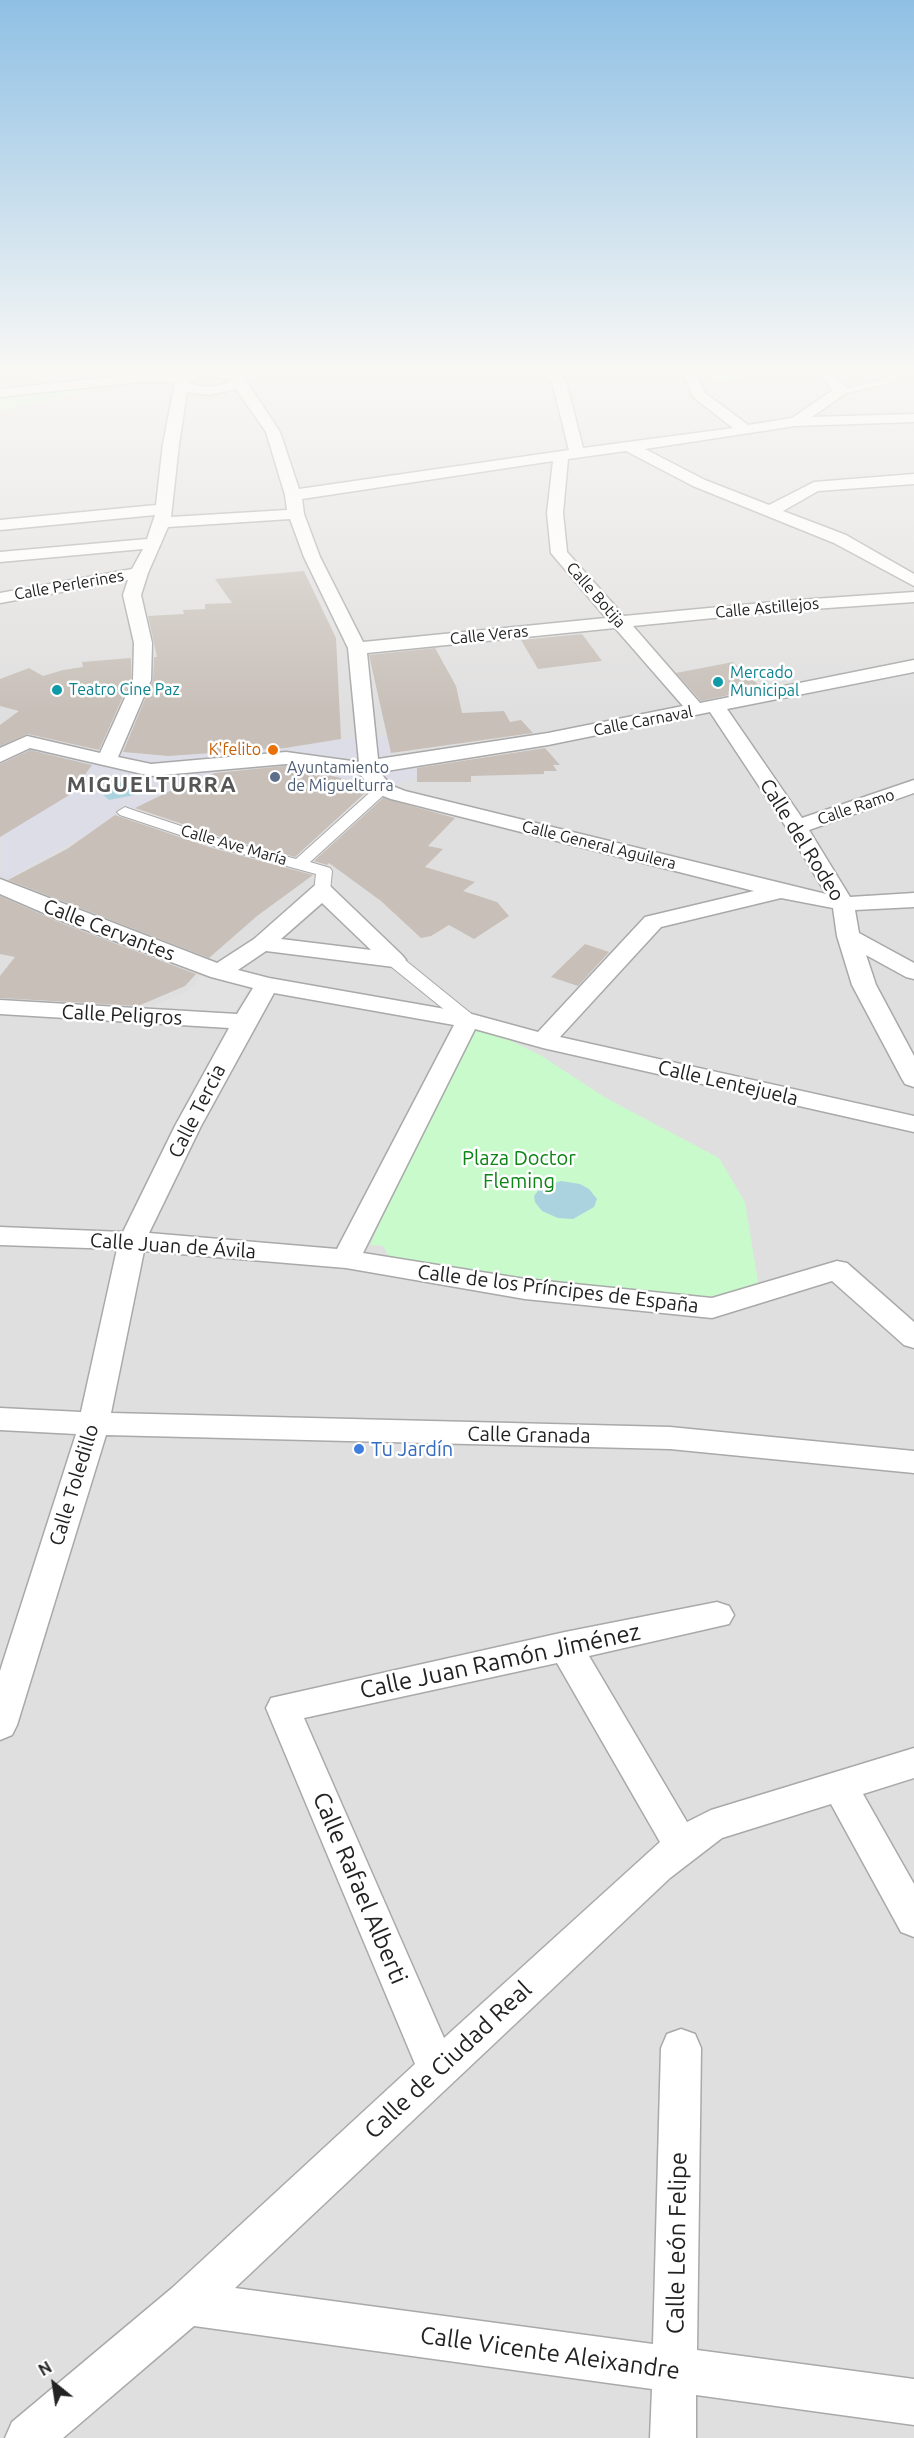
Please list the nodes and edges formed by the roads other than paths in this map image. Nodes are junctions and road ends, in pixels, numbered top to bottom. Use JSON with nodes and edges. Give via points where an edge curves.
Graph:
{"nodes":[{"id":1,"x":166,"y":485,"type":"edge"},
{"id":2,"x":290,"y":485,"type":"edge"},
{"id":3,"x":362,"y":485,"type":"edge"},
{"id":4,"x":562,"y":485,"type":"edge"},
{"id":5,"x":703,"y":485,"type":"edge"},
{"id":6,"x":842,"y":485,"type":"edge"},
{"id":7,"x":293,"y":495,"type":"junction"},
{"id":8,"x":769,"y":512,"type":"junction"},
{"id":9,"x":296,"y":514,"type":"junction"},
{"id":10,"x":163,"y":516,"type":"junction"},
{"id":11,"x":0,"y":525,"type":"edge"},
{"id":12,"x":154,"y":543,"type":"junction"},
{"id":13,"x":0,"y":557,"type":"edge"},
{"id":14,"x":138,"y":573,"type":"junction"},
{"id":15,"x":914,"y":581,"type":"edge"},
{"id":16,"x":914,"y":597,"type":"edge"},
{"id":17,"x":0,"y":598,"type":"edge"},
{"id":18,"x":620,"y":622,"type":"junction"},
{"id":19,"x":357,"y":648,"type":"junction"},
{"id":20,"x":914,"y":666,"type":"edge"},
{"id":21,"x":706,"y":709,"type":"junction"},
{"id":22,"x":0,"y":756,"type":"edge"},
{"id":23,"x":107,"y":760,"type":"junction"},
{"id":24,"x":369,"y":767,"type":"junction"},
{"id":25,"x":914,"y":786,"type":"edge"},
{"id":26,"x":382,"y":789,"type":"junction"},
{"id":27,"x":125,"y":812,"type":"dead end"},
{"id":28,"x":797,"y":827,"type":"junction"},
{"id":29,"x":300,"y":863,"type":"junction"},
{"id":30,"x":0,"y":886,"type":"edge"},
{"id":31,"x":322,"y":891,"type":"junction"},
{"id":32,"x":781,"y":891,"type":"junction"},
{"id":33,"x":914,"y":900,"type":"edge"},
{"id":34,"x":843,"y":904,"type":"junction"},
{"id":35,"x":848,"y":936,"type":"junction"},
{"id":36,"x":262,"y":944,"type":"junction"},
{"id":37,"x":394,"y":960,"type":"junction"},
{"id":38,"x":219,"y":972,"type":"junction"},
{"id":39,"x":914,"y":972,"type":"edge"},
{"id":40,"x":267,"y":985,"type":"junction"},
{"id":41,"x":0,"y":1006,"type":"edge"},
{"id":42,"x":468,"y":1020,"type":"junction"},
{"id":43,"x":244,"y":1022,"type":"junction"},
{"id":44,"x":543,"y":1041,"type":"junction"},
{"id":45,"x":914,"y":1079,"type":"edge"},
{"id":46,"x":914,"y":1124,"type":"edge"},
{"id":47,"x":0,"y":1236,"type":"edge"},
{"id":48,"x":132,"y":1241,"type":"junction"},
{"id":49,"x":346,"y":1259,"type":"junction"},
{"id":50,"x":914,"y":1338,"type":"edge"},
{"id":51,"x":0,"y":1419,"type":"edge"},
{"id":52,"x":94,"y":1424,"type":"junction"},
{"id":53,"x":914,"y":1462,"type":"edge"},
{"id":54,"x":717,"y":1615,"type":"dead end"},
{"id":55,"x":565,"y":1646,"type":"junction"},
{"id":56,"x":283,"y":1708,"type":"joint"},
{"id":57,"x":0,"y":1725,"type":"edge"},
{"id":58,"x":914,"y":1763,"type":"edge"},
{"id":59,"x":840,"y":1786,"type":"junction"},
{"id":60,"x":682,"y":1846,"type":"junction"},
{"id":61,"x":914,"y":1920,"type":"edge"},
{"id":62,"x":681,"y":2048,"type":"dead end"},
{"id":63,"x":437,"y":2069,"type":"junction"},
{"id":64,"x":187,"y":2303,"type":"junction"},
{"id":65,"x":675,"y":2370,"type":"junction"},
{"id":66,"x":914,"y":2402,"type":"edge"},
{"id":67,"x":28,"y":2438,"type":"edge"},
{"id":68,"x":673,"y":2438,"type":"edge"}],
"edges":[{"from":1,"to":10,"type":"street"},
{"from":2,"to":7,"type":"street"},
{"from":3,"to":7,"type":"street"},
{"from":4,"to":18,"type":"street","name":"Calle Botija","via":[[555,513],[559,553]]},
{"from":5,"to":8,"type":"street"},
{"from":6,"to":8,"type":"street","via":[[814,487]]},
{"from":7,"to":9,"type":"street"},
{"from":8,"to":15,"type":"street","via":[[840,539]]},
{"from":9,"to":10,"type":"street"},
{"from":9,"to":19,"type":"street","via":[[312,557]]},
{"from":10,"to":11,"type":"street"},
{"from":10,"to":12,"type":"street"},
{"from":12,"to":13,"type":"street"},
{"from":12,"to":14,"type":"street"},
{"from":14,"to":17,"type":"street","name":"Calle Perlerines"},
{"from":14,"to":23,"type":"street","via":[[132,595],[143,643],[142,680]]},
{"from":16,"to":18,"type":"street","name":"Calle Astillejos"},
{"from":18,"to":19,"type":"street","name":"Calle Veras"},
{"from":18,"to":21,"type":"street","name":"Calle Botija"},
{"from":19,"to":24,"type":"street"},
{"from":20,"to":21,"type":"street","name":"Calle Carnaval"},
{"from":21,"to":24,"type":"street","name":"Calle Carnaval"},
{"from":21,"to":28,"type":"street","name":"Calle del Rodeo"},
{"from":22,"to":23,"type":"street","name":"Calle Carnaval","via":[[27,742]]},
{"from":23,"to":24,"type":"street","name":"Calle Carnaval","via":[[151,770],[286,758],[350,768]]},
{"from":24,"to":26,"type":"street"},
{"from":25,"to":28,"type":"street","name":"Calle Ramo"},
{"from":26,"to":29,"type":"street"},
{"from":26,"to":32,"type":"street","name":"Calle General Aguilera"},
{"from":27,"to":29,"type":"street","name":"Calle Ave María","via":[[218,843]]},
{"from":28,"to":34,"type":"street","name":"Calle del Rodeo"},
{"from":29,"to":31,"type":"street","name":"Calle Ave María","via":[[324,871]]},
{"from":30,"to":38,"type":"street","name":"Calle Cervantes"},
{"from":31,"to":36,"type":"street"},
{"from":31,"to":37,"type":"street"},
{"from":32,"to":34,"type":"street","name":"Calle General Aguilera"},
{"from":32,"to":44,"type":"street","via":[[653,922]]},
{"from":33,"to":34,"type":"street","name":"Calle General Aguilera"},
{"from":34,"to":35,"type":"street","name":"Calle del Rodeo"},
{"from":35,"to":39,"type":"street"},
{"from":35,"to":45,"type":"street","name":"Calle del Rodeo","via":[[864,984]]},
{"from":36,"to":37,"type":"street"},
{"from":36,"to":38,"type":"street"},
{"from":37,"to":42,"type":"street"},
{"from":38,"to":40,"type":"street","name":"Calle Cervantes"},
{"from":40,"to":42,"type":"street","name":"Calle Cervantes"},
{"from":40,"to":43,"type":"street","name":"Calle Tercia"},
{"from":41,"to":43,"type":"street","name":"Calle Peligros"},
{"from":42,"to":44,"type":"street","name":"Calle Lentejuela"},
{"from":42,"to":49,"type":"street"},
{"from":43,"to":48,"type":"street","name":"Calle Tercia"},
{"from":44,"to":46,"type":"street","name":"Calle Lentejuela"},
{"from":47,"to":48,"type":"street","name":"Calle Juan de Ávila"},
{"from":48,"to":49,"type":"street","name":"Calle Juan de Ávila"},
{"from":48,"to":52,"type":"street","name":"Calle Toledillo"},
{"from":49,"to":50,"type":"street","name":"Calle de los Príncipes de España","via":[[525,1289],[712,1308],[837,1270]]},
{"from":51,"to":52,"type":"street","name":"Calle Granada"},
{"from":52,"to":53,"type":"street","name":"Calle Granada","via":[[670,1438]]},
{"from":52,"to":57,"type":"street","name":"Calle Toledillo"},
{"from":54,"to":55,"type":"street","name":"Calle Juan Ramón Jiménez"},
{"from":55,"to":56,"type":"street","name":"Calle Juan Ramón Jiménez"},
{"from":55,"to":60,"type":"street"},
{"from":56,"to":63,"type":"street","name":"Calle Rafael Alberti"},
{"from":58,"to":59,"type":"street","name":"Calle de Ciudad Real"},
{"from":59,"to":60,"type":"street","name":"Calle de Ciudad Real","via":[[711,1826]]},
{"from":59,"to":61,"type":"street"},
{"from":60,"to":63,"type":"street","name":"Calle de Ciudad Real"},
{"from":62,"to":65,"type":"street","name":"Calle León Felipe"},
{"from":63,"to":64,"type":"street","name":"Calle de Ciudad Real"},
{"from":64,"to":65,"type":"street","name":"Calle Vicente Aleixandre"},
{"from":64,"to":67,"type":"street","name":"Calle de Ciudad Real"},
{"from":65,"to":66,"type":"street","name":"Calle Vicente Aleixandre"},
{"from":65,"to":68,"type":"street","name":"Calle León Felipe"}]}
